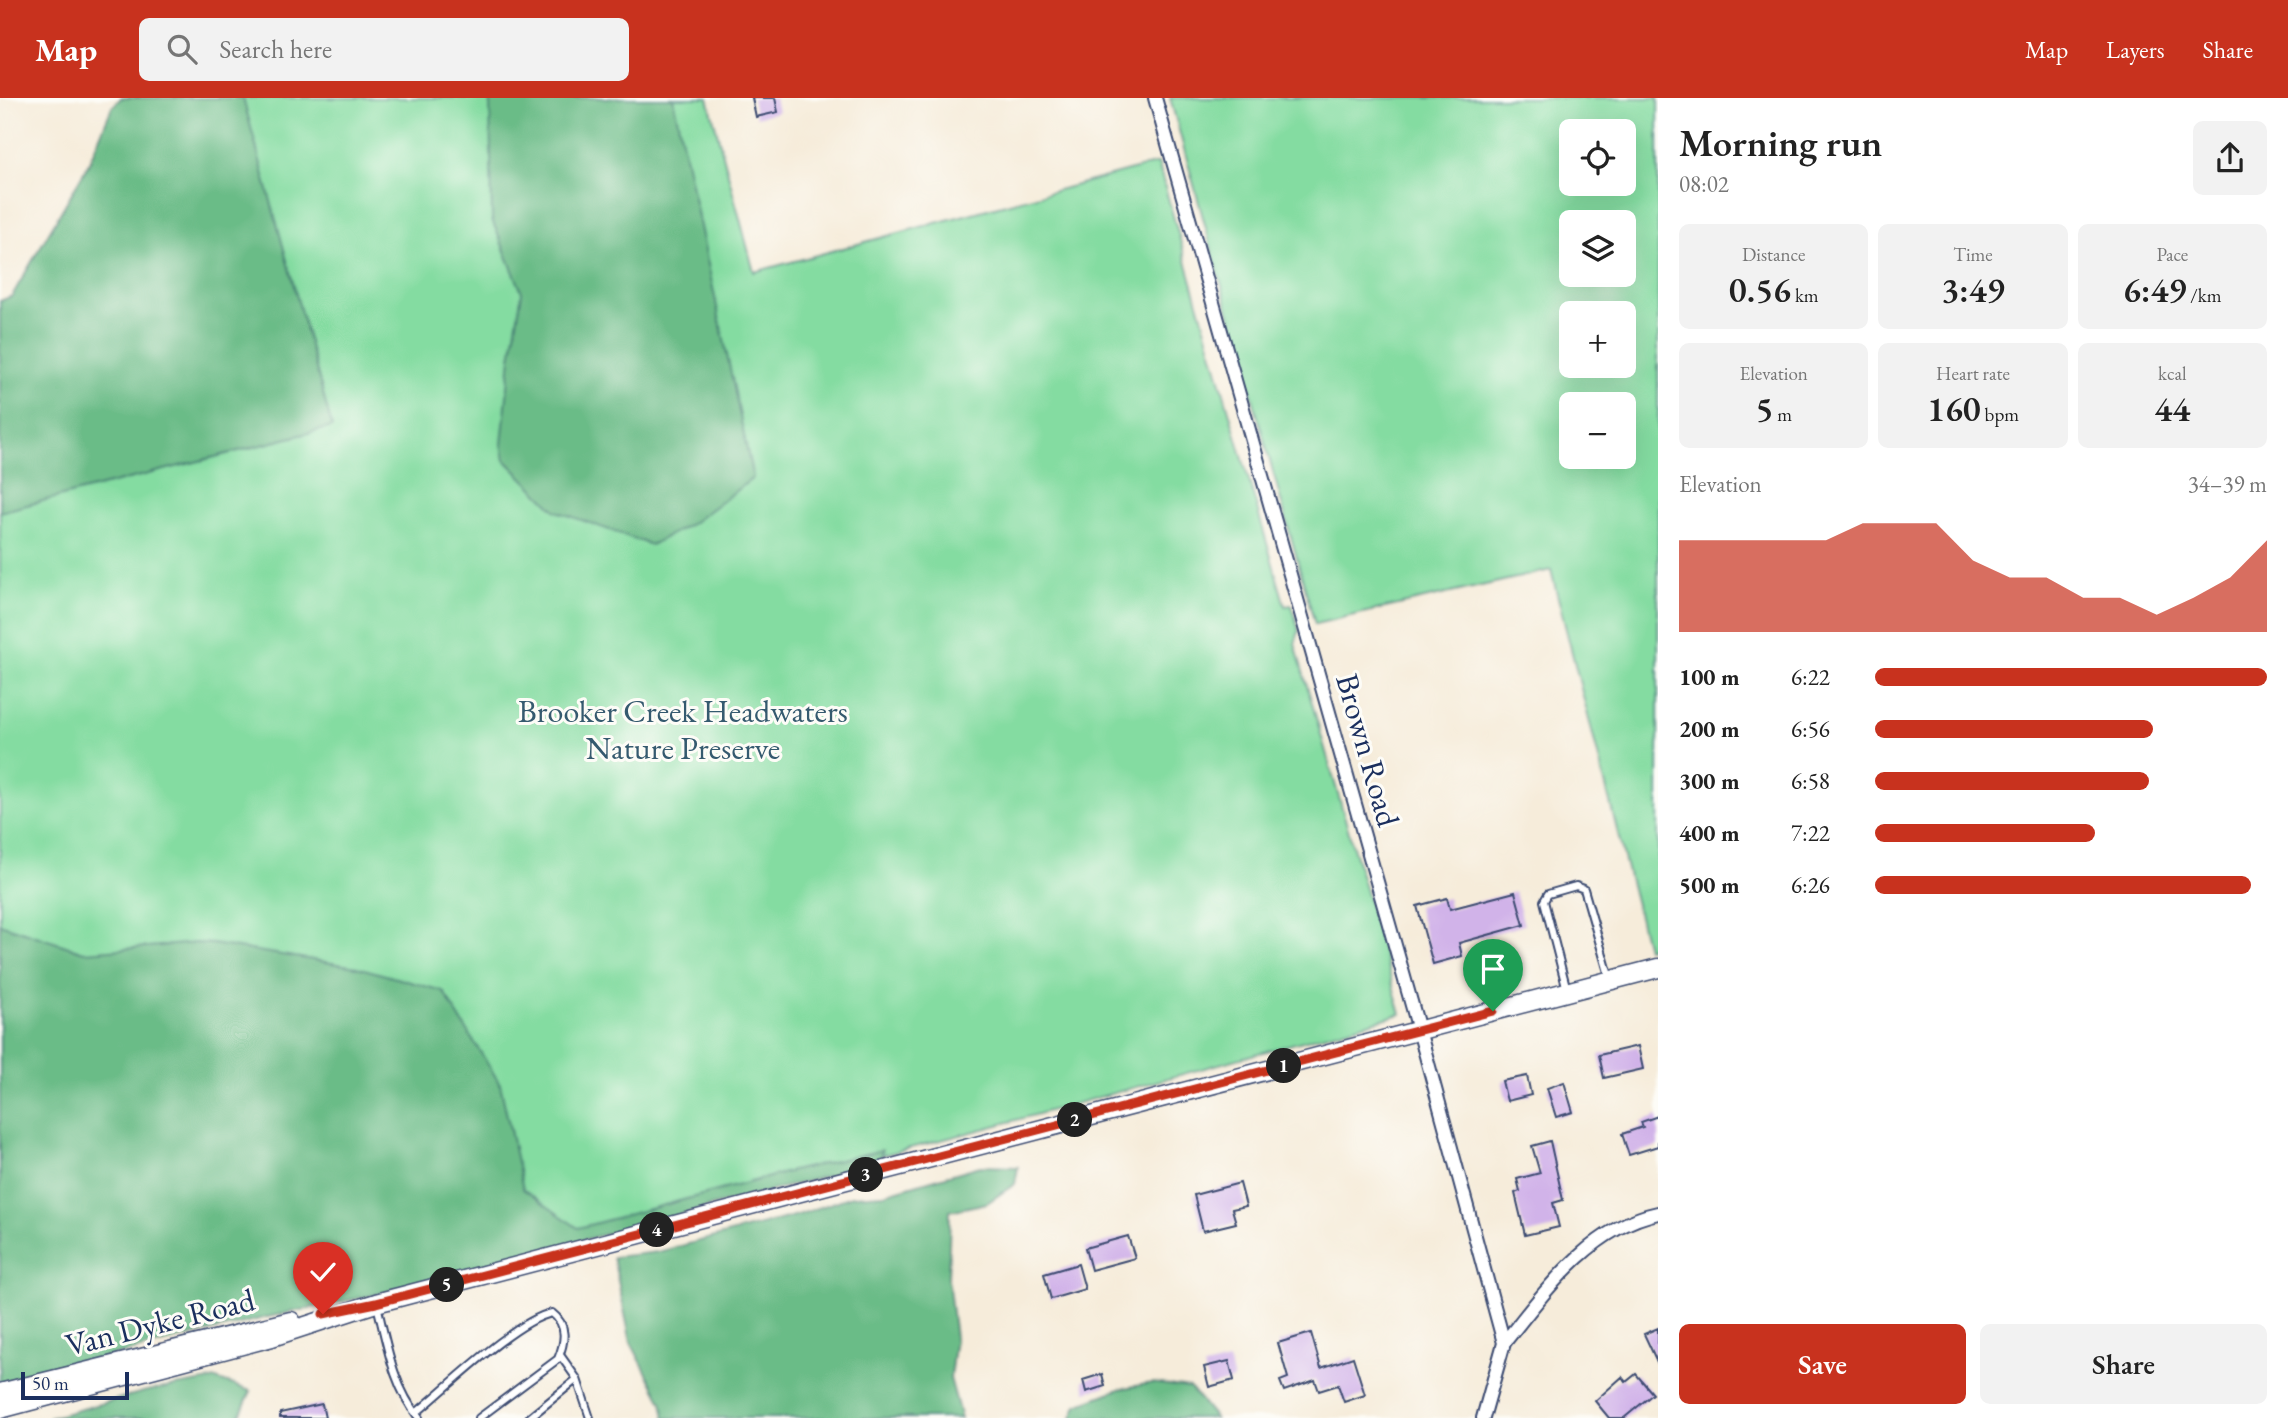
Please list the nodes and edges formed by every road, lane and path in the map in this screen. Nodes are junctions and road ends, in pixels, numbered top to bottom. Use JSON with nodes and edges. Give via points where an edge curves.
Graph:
{"nodes":[{"id":1,"x":1155,"y":98,"type":"edge"},
{"id":2,"x":1658,"y":968,"type":"edge"},
{"id":3,"x":1611,"y":980,"type":"junction"},
{"id":4,"x":1568,"y":991,"type":"junction"},
{"id":5,"x":1419,"y":1030,"type":"junction"},
{"id":6,"x":1658,"y":1213,"type":"edge"},
{"id":7,"x":376,"y":1303,"type":"junction"},
{"id":8,"x":1504,"y":1343,"type":"junction"},
{"id":9,"x":560,"y":1355,"type":"junction"},
{"id":10,"x":577,"y":1379,"type":"junction"},
{"id":11,"x":0,"y":1393,"type":"edge"},
{"id":12,"x":0,"y":1409,"type":"edge"},
{"id":13,"x":418,"y":1416,"type":"edge"},
{"id":14,"x":479,"y":1418,"type":"edge"},
{"id":15,"x":529,"y":1418,"type":"edge"},
{"id":16,"x":590,"y":1418,"type":"edge"},
{"id":17,"x":1483,"y":1418,"type":"edge"}],
"edges":[{"from":1,"to":5,"type":"street","name":"Brown Road"},
{"from":2,"to":3,"type":"main road","name":"Van Dyke Road"},
{"from":3,"to":4,"type":"main road","name":"Van Dyke Road"},
{"from":3,"to":4,"type":"lane","via":[[1584,889],[1576,886],[1548,894],[1544,901]]},
{"from":4,"to":5,"type":"main road","name":"Van Dyke Road"},
{"from":5,"to":7,"type":"main road","name":"Van Dyke Road"},
{"from":5,"to":8,"type":"street","name":"Brown Road"},
{"from":6,"to":8,"type":"street","via":[[1615,1231],[1584,1252]]},
{"from":7,"to":11,"type":"main road","name":"Van Dyke Road"},
{"from":7,"to":12,"type":"main road","name":"Van Dyke Road","via":[[272,1337]]},
{"from":7,"to":13,"type":"lane","via":[[400,1388]]},
{"from":8,"to":17,"type":"street"},
{"from":9,"to":10,"type":"lane"},
{"from":9,"to":13,"type":"lane","via":[[561,1320],[552,1313],[538,1316]]},
{"from":9,"to":14,"type":"lane"},
{"from":10,"to":15,"type":"lane"},
{"from":10,"to":16,"type":"lane"}]}
